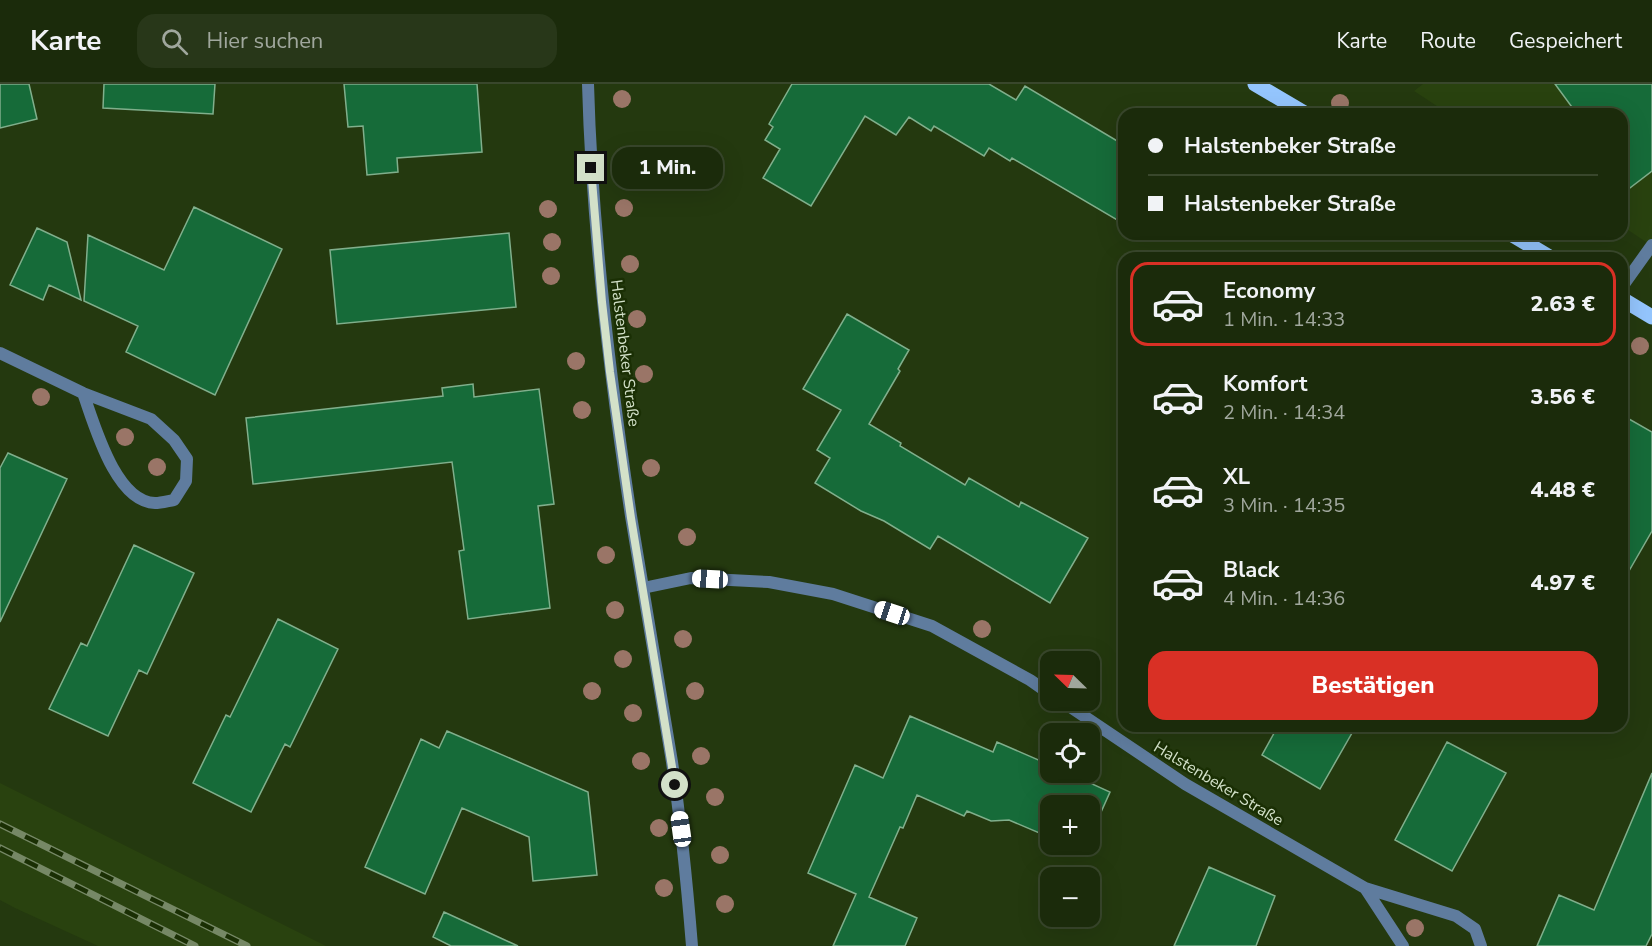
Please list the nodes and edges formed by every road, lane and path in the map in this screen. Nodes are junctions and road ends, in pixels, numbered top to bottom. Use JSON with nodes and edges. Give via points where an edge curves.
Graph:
{"nodes":[{"id":1,"x":588,"y":84,"type":"edge"},
{"id":2,"x":1256,"y":84,"type":"edge"},
{"id":3,"x":1296,"y":108,"type":"edge"},
{"id":4,"x":1521,"y":240,"type":"edge"},
{"id":5,"x":1652,"y":245,"type":"edge"},
{"id":6,"x":1541,"y":252,"type":"edge"},
{"id":7,"x":1628,"y":279,"type":"edge"},
{"id":8,"x":1628,"y":303,"type":"edge"},
{"id":9,"x":1652,"y":317,"type":"edge"},
{"id":10,"x":0,"y":353,"type":"edge"},
{"id":11,"x":83,"y":393,"type":"junction"},
{"id":12,"x":644,"y":588,"type":"junction"},
{"id":13,"x":1040,"y":687,"type":"edge"},
{"id":14,"x":1076,"y":711,"type":"edge"},
{"id":15,"x":1365,"y":888,"type":"junction"},
{"id":16,"x":692,"y":946,"type":"edge"},
{"id":17,"x":1403,"y":946,"type":"edge"},
{"id":18,"x":1482,"y":946,"type":"edge"}],
"edges":[{"from":1,"to":12,"type":"street","name":"Halstenbeker Straße","via":[[602,302]]},
{"from":2,"to":3,"type":"main road"},
{"from":4,"to":6,"type":"main road"},
{"from":5,"to":7,"type":"street"},
{"from":8,"to":9,"type":"main road"},
{"from":10,"to":11,"type":"street"},
{"from":11,"to":11,"type":"street","via":[[100,441],[118,477],[133,495],[153,503],[174,500],[186,481],[187,459],[174,440],[151,419]]},
{"from":12,"to":13,"type":"street","via":[[691,578],[769,582],[833,594],[932,626]]},
{"from":12,"to":16,"type":"street","name":"Halstenbeker Straße","via":[[684,851]]},
{"from":14,"to":15,"type":"street","name":"Halstenbeker Straße","via":[[1185,784]]},
{"from":15,"to":17,"type":"street","name":"Halstenbeker Straße"},
{"from":15,"to":18,"type":"street","name":"Halstenbeker Straße","via":[[1456,916],[1475,929]]}]}
